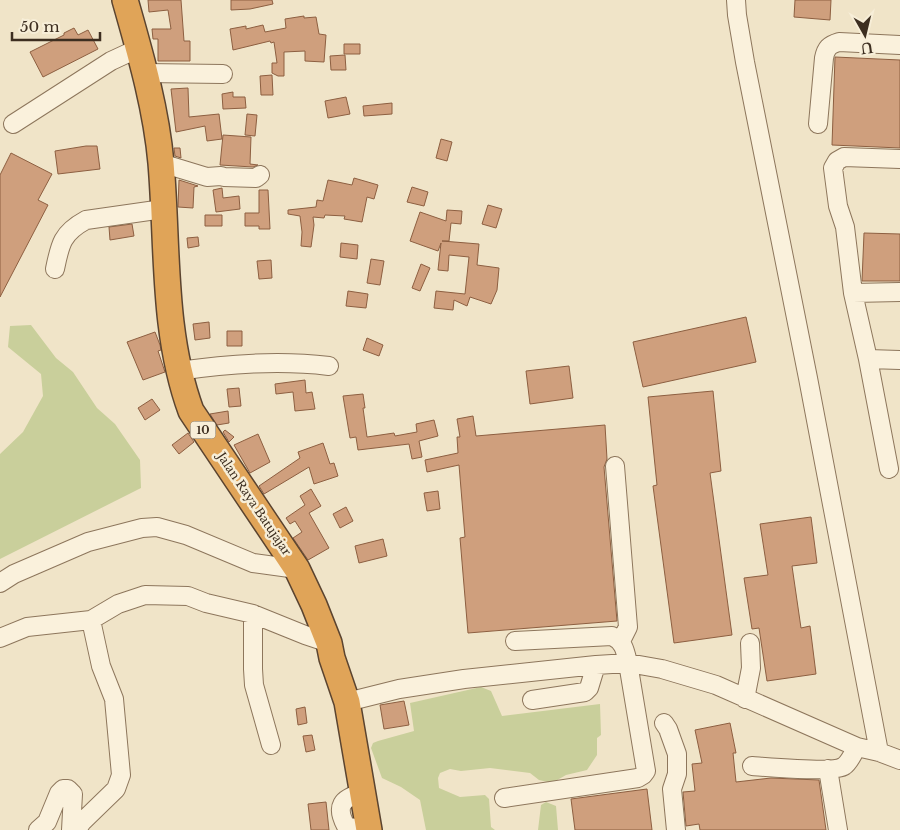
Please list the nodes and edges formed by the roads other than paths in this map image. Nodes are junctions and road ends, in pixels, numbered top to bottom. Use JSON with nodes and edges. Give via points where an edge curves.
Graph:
{"nodes":[{"id":1,"x":125,"y":0,"type":"edge"},
{"id":2,"x":736,"y":0,"type":"edge"},
{"id":3,"x":900,"y":45,"type":"edge"},
{"id":4,"x":139,"y":48,"type":"junction"},
{"id":5,"x":145,"y":73,"type":"junction"},
{"id":6,"x":223,"y":74,"type":"dead end"},
{"id":7,"x":13,"y":124,"type":"dead end"},
{"id":8,"x":818,"y":124,"type":"dead end"},
{"id":9,"x":900,"y":159,"type":"edge"},
{"id":10,"x":161,"y":163,"type":"junction"},
{"id":11,"x":260,"y":175,"type":"dead end"},
{"id":12,"x":163,"y":209,"type":"junction"},
{"id":13,"x":55,"y":269,"type":"dead end"},
{"id":14,"x":900,"y":292,"type":"edge"},
{"id":15,"x":853,"y":293,"type":"junction"},
{"id":16,"x":868,"y":359,"type":"junction"},
{"id":17,"x":900,"y":360,"type":"edge"},
{"id":18,"x":329,"y":366,"type":"dead end"},
{"id":19,"x":178,"y":371,"type":"junction"},
{"id":20,"x":615,"y":466,"type":"dead end"},
{"id":21,"x":889,"y":469,"type":"dead end"},
{"id":22,"x":297,"y":569,"type":"junction"},
{"id":23,"x":0,"y":583,"type":"edge"},
{"id":24,"x":253,"y":614,"type":"junction"},
{"id":25,"x":91,"y":620,"type":"junction"},
{"id":26,"x":0,"y":638,"type":"edge"},
{"id":27,"x":621,"y":640,"type":"junction"},
{"id":28,"x":515,"y":641,"type":"dead end"},
{"id":29,"x":329,"y":643,"type":"junction"},
{"id":30,"x":750,"y":643,"type":"dead end"},
{"id":31,"x":628,"y":664,"type":"junction"},
{"id":32,"x":596,"y":665,"type":"junction"},
{"id":33,"x":745,"y":699,"type":"junction"},
{"id":34,"x":532,"y":700,"type":"dead end"},
{"id":35,"x":347,"y":702,"type":"junction"},
{"id":36,"x":664,"y":724,"type":"dead end"},
{"id":37,"x":271,"y":746,"type":"dead end"},
{"id":38,"x":856,"y":747,"type":"junction"},
{"id":39,"x":879,"y":752,"type":"junction"},
{"id":40,"x":900,"y":760,"type":"edge"},
{"id":41,"x":752,"y":766,"type":"dead end"},
{"id":42,"x":828,"y":769,"type":"junction"},
{"id":43,"x":504,"y":798,"type":"dead end"},
{"id":44,"x":369,"y":828,"type":"edge"},
{"id":45,"x":38,"y":830,"type":"edge"},
{"id":46,"x":71,"y":830,"type":"edge"},
{"id":47,"x":77,"y":830,"type":"edge"},
{"id":48,"x":676,"y":830,"type":"edge"},
{"id":49,"x":838,"y":830,"type":"edge"}],
"edges":[{"from":1,"to":4,"type":"highway","name":"Jalan Raya Batujajar","number":"10"},
{"from":2,"to":39,"type":"street","via":[[745,62]]},
{"from":3,"to":8,"type":"street","via":[[830,44],[824,58]]},
{"from":4,"to":5,"type":"highway","name":"Jalan Raya Batujajar","number":"10"},
{"from":4,"to":7,"type":"street","via":[[111,61]]},
{"from":5,"to":6,"type":"street"},
{"from":5,"to":10,"type":"highway","name":"Jalan Raya Batujajar","number":"10"},
{"from":9,"to":15,"type":"street","via":[[844,157],[837,160],[833,168]]},
{"from":10,"to":11,"type":"street","via":[[207,177],[256,178]]},
{"from":10,"to":12,"type":"highway","name":"Jalan Raya Batujajar","number":"10"},
{"from":12,"to":13,"type":"street","via":[[86,220],[76,225],[59,247]]},
{"from":12,"to":19,"type":"highway","name":"Jalan Raya Batujajar","number":"10"},
{"from":14,"to":15,"type":"street"},
{"from":15,"to":16,"type":"street"},
{"from":16,"to":17,"type":"street"},
{"from":16,"to":21,"type":"street"},
{"from":18,"to":19,"type":"street","via":[[249,363]]},
{"from":19,"to":22,"type":"highway","name":"Jalan Raya Batujajar","number":"10","via":[[191,411]]},
{"from":20,"to":27,"type":"street","via":[[628,627]]},
{"from":22,"to":23,"type":"street","via":[[253,563],[186,535],[157,527],[88,542]]},
{"from":22,"to":29,"type":"highway","name":"Jalan Raya Batujajar","number":"10"},
{"from":24,"to":25,"type":"street","via":[[188,596],[145,595],[118,604]]},
{"from":24,"to":29,"type":"street"},
{"from":24,"to":37,"type":"street","via":[[254,685]]},
{"from":25,"to":26,"type":"street","via":[[27,627]]},
{"from":25,"to":47,"type":"street","via":[[101,666],[114,699],[121,775],[116,789]]},
{"from":27,"to":28,"type":"street","via":[[612,636]]},
{"from":27,"to":31,"type":"street"},
{"from":29,"to":35,"type":"highway","name":"Jalan Raya Batujajar","number":"10"},
{"from":30,"to":33,"type":"street","via":[[751,668]]},
{"from":31,"to":32,"type":"street"},
{"from":31,"to":33,"type":"street","via":[[662,669],[716,685]]},
{"from":31,"to":43,"type":"street","via":[[646,771],[643,775]]},
{"from":32,"to":34,"type":"street","via":[[585,692]]},
{"from":32,"to":35,"type":"street","via":[[455,680]]},
{"from":33,"to":38,"type":"street"},
{"from":35,"to":44,"type":"highway","name":"Jalan Raya Batujajar","number":"10"},
{"from":36,"to":48,"type":"street","via":[[677,754],[677,774],[672,789]]},
{"from":38,"to":39,"type":"street"},
{"from":38,"to":42,"type":"street","via":[[846,765]]},
{"from":39,"to":40,"type":"street"},
{"from":41,"to":42,"type":"street"},
{"from":42,"to":49,"type":"street"},
{"from":45,"to":46,"type":"street","via":[[48,822],[63,789],[73,794]]}]}
